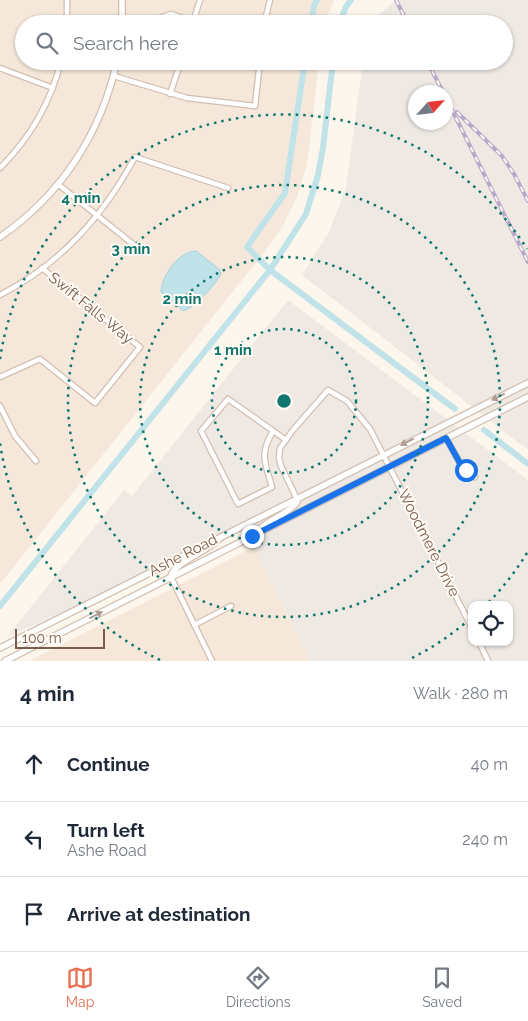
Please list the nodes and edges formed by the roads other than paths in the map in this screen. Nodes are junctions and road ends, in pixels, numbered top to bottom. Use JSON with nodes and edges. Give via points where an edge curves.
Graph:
{"nodes":[{"id":1,"x":67,"y":0,"type":"edge"},
{"id":2,"x":122,"y":0,"type":"edge"},
{"id":3,"x":200,"y":0,"type":"edge"},
{"id":4,"x":270,"y":0,"type":"edge"},
{"id":5,"x":67,"y":15,"type":"edge"},
{"id":6,"x":122,"y":15,"type":"edge"},
{"id":7,"x":195,"y":15,"type":"edge"},
{"id":8,"x":266,"y":15,"type":"edge"},
{"id":9,"x":0,"y":68,"type":"edge"},
{"id":10,"x":58,"y":70,"type":"edge"},
{"id":11,"x":115,"y":70,"type":"edge"},
{"id":12,"x":178,"y":70,"type":"edge"},
{"id":13,"x":259,"y":70,"type":"edge"},
{"id":14,"x":114,"y":76,"type":"junction"},
{"id":15,"x":53,"y":88,"type":"junction"},
{"id":16,"x":170,"y":94,"type":"junction"},
{"id":17,"x":0,"y":168,"type":"edge"},
{"id":18,"x":59,"y":185,"type":"junction"},
{"id":19,"x":228,"y":188,"type":"dead end"},
{"id":20,"x":97,"y":215,"type":"junction"},
{"id":21,"x":0,"y":238,"type":"edge"},
{"id":22,"x":143,"y":252,"type":"dead end"},
{"id":23,"x":42,"y":268,"type":"junction"},
{"id":24,"x":0,"y":295,"type":"edge"},
{"id":25,"x":0,"y":377,"type":"edge"},
{"id":26,"x":528,"y":382,"type":"edge"},
{"id":27,"x":528,"y":397,"type":"edge"},
{"id":28,"x":0,"y":406,"type":"edge"},
{"id":29,"x":273,"y":431,"type":"junction"},
{"id":30,"x":446,"y":438,"type":"junction"},
{"id":31,"x":286,"y":440,"type":"junction"},
{"id":32,"x":384,"y":454,"type":"junction"},
{"id":33,"x":36,"y":462,"type":"dead end"},
{"id":34,"x":390,"y":467,"type":"junction"},
{"id":35,"x":475,"y":477,"type":"dead end"},
{"id":36,"x":297,"y":499,"type":"junction"},
{"id":37,"x":222,"y":536,"type":"junction"},
{"id":38,"x":252,"y":536,"type":"junction"},
{"id":39,"x":171,"y":577,"type":"junction"},
{"id":40,"x":231,"y":606,"type":"dead end"},
{"id":41,"x":468,"y":620,"type":"edge"},
{"id":42,"x":194,"y":625,"type":"junction"},
{"id":43,"x":481,"y":646,"type":"edge"},
{"id":44,"x":0,"y":648,"type":"edge"},
{"id":45,"x":6,"y":661,"type":"edge"},
{"id":46,"x":212,"y":661,"type":"edge"},
{"id":47,"x":488,"y":661,"type":"edge"}],
"edges":[{"from":1,"to":5,"type":"street"},
{"from":2,"to":6,"type":"street"},
{"from":3,"to":7,"type":"street"},
{"from":4,"to":8,"type":"street"},
{"from":9,"to":15,"type":"street"},
{"from":10,"to":15,"type":"street"},
{"from":11,"to":14,"type":"street"},
{"from":12,"to":16,"type":"street"},
{"from":13,"to":16,"type":"street","via":[[255,106]]},
{"from":14,"to":16,"type":"street"},
{"from":14,"to":18,"type":"street","via":[[90,138]]},
{"from":15,"to":17,"type":"street","via":[[34,126]]},
{"from":18,"to":20,"type":"street"},
{"from":18,"to":21,"type":"street","via":[[32,213]]},
{"from":19,"to":20,"type":"street","via":[[135,158]]},
{"from":20,"to":22,"type":"street"},
{"from":20,"to":23,"type":"street"},
{"from":23,"to":24,"type":"street"},
{"from":23,"to":25,"type":"street","name":"Swift Falls Way","via":[[140,347],[95,403],[40,358]]},
{"from":26,"to":32,"type":"street","name":"Ashe Road","one_way":true},
{"from":27,"to":30,"type":"street","name":"Ashe Road"},
{"from":28,"to":33,"type":"street","via":[[15,436]]},
{"from":29,"to":29,"type":"street","via":[[228,399],[201,431],[238,504],[272,487],[263,457]]},
{"from":29,"to":31,"type":"street"},
{"from":30,"to":34,"type":"street","name":"Ashe Road"},
{"from":30,"to":35,"type":"street","via":[[461,465]]},
{"from":31,"to":32,"type":"street","name":"Woodmere Drive","via":[[328,390],[347,401],[370,429]]},
{"from":31,"to":36,"type":"street","via":[[280,448],[279,458]]},
{"from":32,"to":34,"type":"street","name":"Woodmere Drive"},
{"from":32,"to":36,"type":"street","name":"Ashe Road"},
{"from":34,"to":38,"type":"street","name":"Ashe Road"},
{"from":34,"to":41,"type":"street","name":"Woodmere Drive"},
{"from":36,"to":37,"type":"street","name":"Ashe Road"},
{"from":36,"to":38,"type":"street","via":[[291,508],[262,525]]},
{"from":37,"to":39,"type":"street","via":[[212,546],[176,567]]},
{"from":37,"to":44,"type":"street","name":"Ashe Road"},
{"from":38,"to":39,"type":"street","name":"Ashe Road"},
{"from":39,"to":42,"type":"street"},
{"from":45,"to":39,"type":"street","name":"Ashe Road","one_way":true},
{"from":40,"to":42,"type":"street"},
{"from":42,"to":46,"type":"street"},
{"from":43,"to":47,"type":"street"}]}
